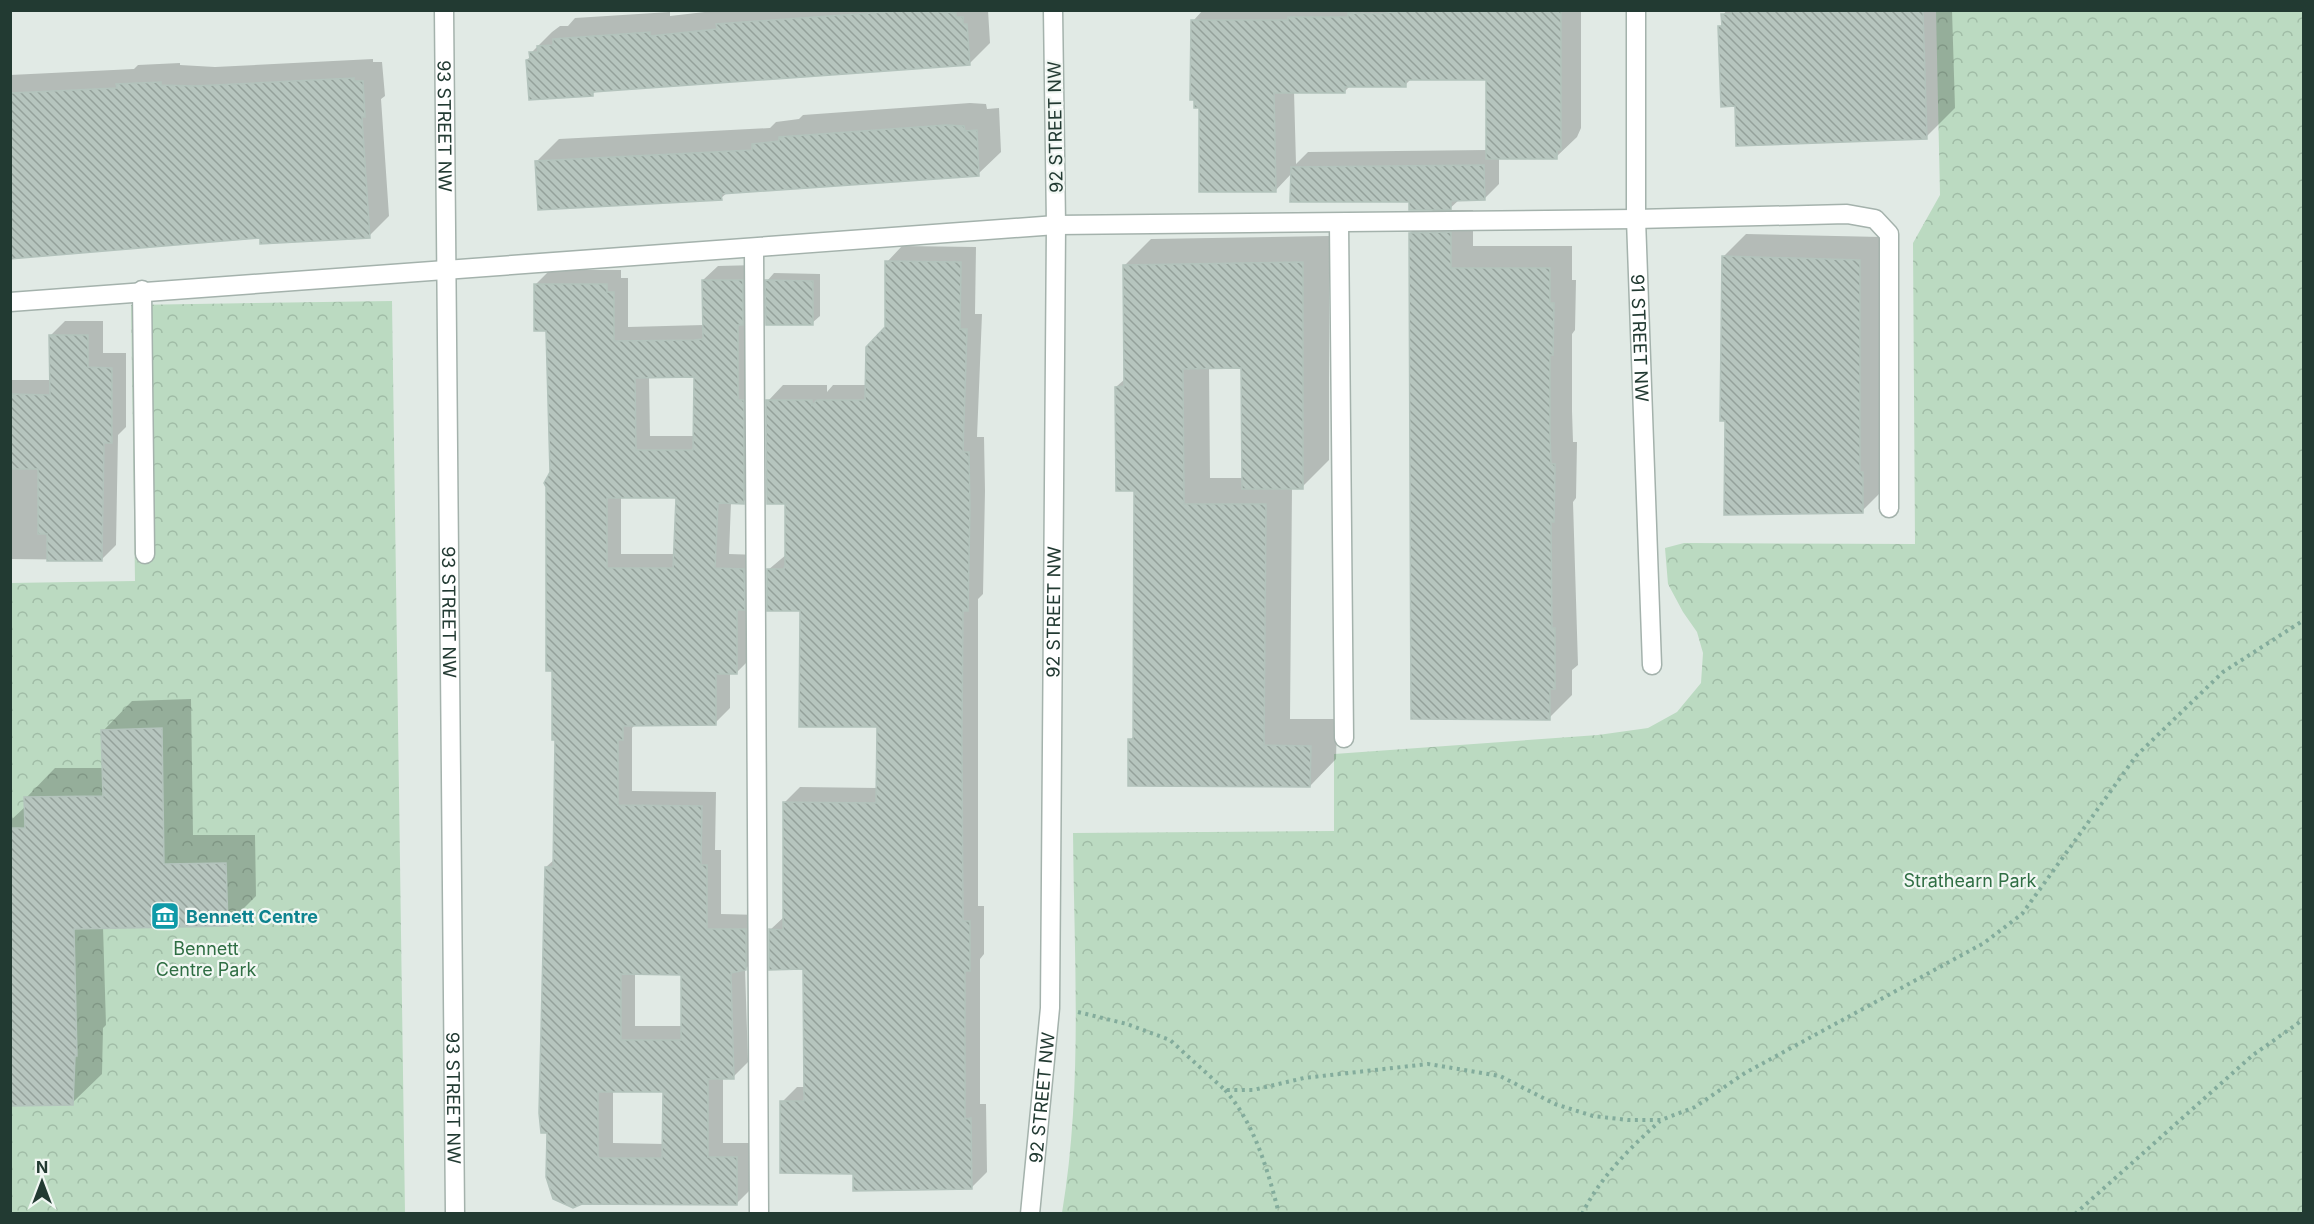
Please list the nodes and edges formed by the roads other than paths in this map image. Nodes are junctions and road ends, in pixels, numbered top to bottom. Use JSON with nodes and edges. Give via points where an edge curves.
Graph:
{"nodes":[{"id":1,"x":444,"y":10,"type":"edge"},
{"id":2,"x":1053,"y":10,"type":"edge"},
{"id":3,"x":1636,"y":10,"type":"edge"},
{"id":4,"x":1636,"y":219,"type":"junction"},
{"id":5,"x":1339,"y":223,"type":"junction"},
{"id":6,"x":1056,"y":225,"type":"junction"},
{"id":7,"x":754,"y":248,"type":"junction"},
{"id":8,"x":447,"y":267,"type":"junction"},
{"id":9,"x":142,"y":290,"type":"junction"},
{"id":10,"x":10,"y":302,"type":"edge"},
{"id":11,"x":1889,"y":507,"type":"dead end"},
{"id":12,"x":145,"y":554,"type":"dead end"},
{"id":13,"x":1652,"y":665,"type":"dead end"},
{"id":14,"x":1344,"y":738,"type":"dead end"},
{"id":15,"x":455,"y":1214,"type":"edge"},
{"id":16,"x":759,"y":1214,"type":"edge"},
{"id":17,"x":1030,"y":1214,"type":"edge"}],
"edges":[{"from":1,"to":8,"type":"street","name":"93 STREET NW"},
{"from":2,"to":6,"type":"street","name":"92 STREET NW"},
{"from":3,"to":4,"type":"street","name":"91 STREET NW"},
{"from":4,"to":5,"type":"street"},
{"from":4,"to":11,"type":"street","via":[[1847,213],[1875,219],[1889,234]]},
{"from":4,"to":13,"type":"street","name":"91 STREET NW"},
{"from":5,"to":6,"type":"street"},
{"from":5,"to":14,"type":"street"},
{"from":6,"to":7,"type":"street"},
{"from":6,"to":17,"type":"street","name":"92 STREET NW","via":[[1050,1008]]},
{"from":7,"to":8,"type":"street"},
{"from":7,"to":16,"type":"street"},
{"from":8,"to":9,"type":"street"},
{"from":8,"to":15,"type":"street","name":"93 STREET NW"},
{"from":9,"to":10,"type":"street"},
{"from":9,"to":12,"type":"street"}]}
